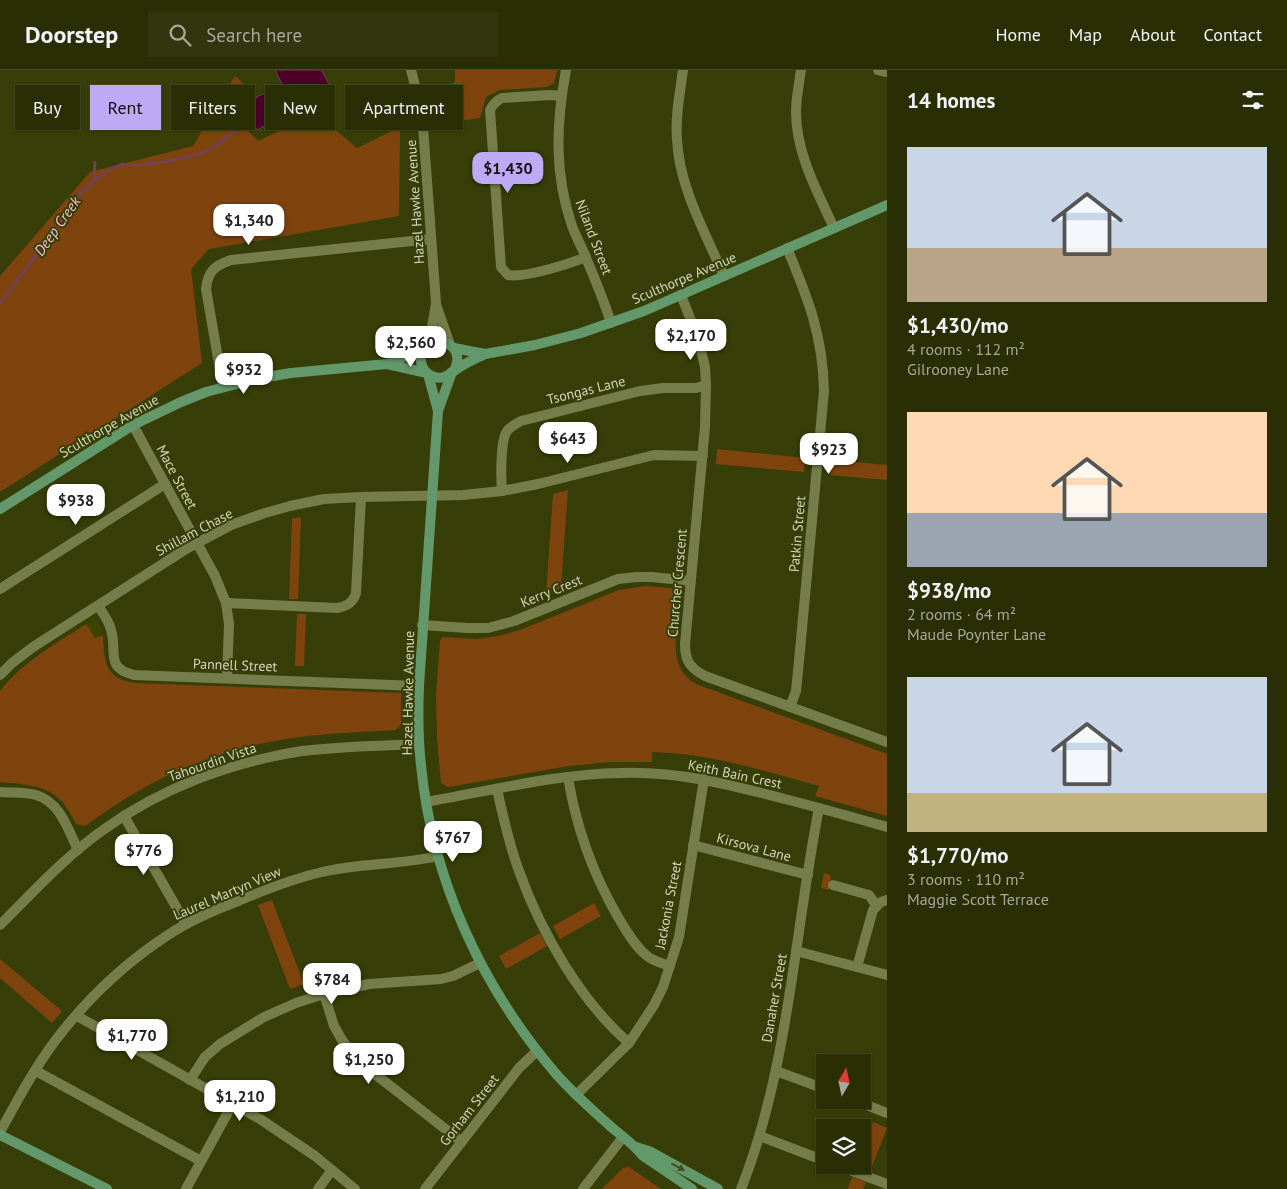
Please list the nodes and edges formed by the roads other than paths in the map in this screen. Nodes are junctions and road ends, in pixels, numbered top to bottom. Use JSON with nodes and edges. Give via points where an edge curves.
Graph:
{"nodes":[{"id":1,"x":411,"y":70,"type":"edge"},
{"id":2,"x":566,"y":70,"type":"edge"},
{"id":3,"x":683,"y":70,"type":"edge"},
{"id":4,"x":801,"y":70,"type":"edge"},
{"id":5,"x":878,"y":70,"type":"edge"},
{"id":6,"x":887,"y":72,"type":"edge"},
{"id":7,"x":561,"y":96,"type":"junction"},
{"id":8,"x":887,"y":205,"type":"edge"},
{"id":9,"x":834,"y":228,"type":"junction"},
{"id":10,"x":431,"y":239,"type":"junction"},
{"id":11,"x":787,"y":248,"type":"junction"},
{"id":12,"x":586,"y":257,"type":"junction"},
{"id":13,"x":724,"y":276,"type":"junction"},
{"id":14,"x":681,"y":295,"type":"junction"},
{"id":15,"x":436,"y":303,"type":"junction"},
{"id":16,"x":611,"y":323,"type":"junction"},
{"id":17,"x":427,"y":346,"type":"junction"},
{"id":18,"x":452,"y":347,"type":"junction"},
{"id":19,"x":485,"y":354,"type":"junction"},
{"id":20,"x":387,"y":364,"type":"junction"},
{"id":21,"x":453,"y":371,"type":"junction"},
{"id":22,"x":427,"y":373,"type":"junction"},
{"id":23,"x":706,"y":385,"type":"junction"},
{"id":24,"x":223,"y":388,"type":"junction"},
{"id":25,"x":438,"y":411,"type":"junction"},
{"id":26,"x":133,"y":425,"type":"junction"},
{"id":27,"x":703,"y":456,"type":"junction"},
{"id":28,"x":165,"y":484,"type":"junction"},
{"id":29,"x":502,"y":491,"type":"junction"},
{"id":30,"x":432,"y":496,"type":"junction"},
{"id":31,"x":361,"y":497,"type":"junction"},
{"id":32,"x":0,"y":509,"type":"edge"},
{"id":33,"x":197,"y":543,"type":"junction"},
{"id":34,"x":691,"y":581,"type":"junction"},
{"id":35,"x":0,"y":589,"type":"edge"},
{"id":36,"x":226,"y":603,"type":"junction"},
{"id":37,"x":98,"y":606,"type":"junction"},
{"id":38,"x":422,"y":625,"type":"junction"},
{"id":39,"x":0,"y":676,"type":"edge"},
{"id":40,"x":227,"y":678,"type":"junction"},
{"id":41,"x":419,"y":686,"type":"junction"},
{"id":42,"x":790,"y":707,"type":"junction"},
{"id":43,"x":887,"y":742,"type":"edge"},
{"id":44,"x":419,"y":744,"type":"junction"},
{"id":45,"x":568,"y":777,"type":"junction"},
{"id":46,"x":704,"y":779,"type":"junction"},
{"id":47,"x":497,"y":789,"type":"junction"},
{"id":48,"x":0,"y":792,"type":"edge"},
{"id":49,"x":426,"y":802,"type":"junction"},
{"id":50,"x":819,"y":808,"type":"junction"},
{"id":51,"x":124,"y":816,"type":"junction"},
{"id":52,"x":887,"y":827,"type":"edge"},
{"id":53,"x":693,"y":845,"type":"junction"},
{"id":54,"x":78,"y":850,"type":"junction"},
{"id":55,"x":438,"y":856,"type":"junction"},
{"id":56,"x":808,"y":875,"type":"junction"},
{"id":57,"x":833,"y":884,"type":"dead end"},
{"id":58,"x":887,"y":900,"type":"edge"},
{"id":59,"x":876,"y":905,"type":"junction"},
{"id":60,"x":0,"y":924,"type":"edge"},
{"id":61,"x":186,"y":924,"type":"junction"},
{"id":62,"x":796,"y":951,"type":"junction"},
{"id":63,"x":480,"y":963,"type":"junction"},
{"id":64,"x":670,"y":966,"type":"junction"},
{"id":65,"x":857,"y":967,"type":"junction"},
{"id":66,"x":887,"y":975,"type":"edge"},
{"id":67,"x":324,"y":994,"type":"junction"},
{"id":68,"x":77,"y":1016,"type":"junction"},
{"id":69,"x":629,"y":1043,"type":"junction"},
{"id":70,"x":537,"y":1051,"type":"junction"},
{"id":71,"x":36,"y":1070,"type":"junction"},
{"id":72,"x":776,"y":1071,"type":"junction"},
{"id":73,"x":190,"y":1080,"type":"junction"},
{"id":74,"x":816,"y":1086,"type":"edge"},
{"id":75,"x":576,"y":1095,"type":"junction"},
{"id":76,"x":233,"y":1103,"type":"junction"},
{"id":77,"x":871,"y":1106,"type":"edge"},
{"id":78,"x":887,"y":1112,"type":"edge"},
{"id":79,"x":0,"y":1133,"type":"edge"},
{"id":80,"x":760,"y":1136,"type":"junction"},
{"id":81,"x":623,"y":1137,"type":"junction"},
{"id":82,"x":462,"y":1142,"type":"junction"},
{"id":83,"x":636,"y":1147,"type":"junction"},
{"id":84,"x":816,"y":1158,"type":"edge"},
{"id":85,"x":201,"y":1161,"type":"junction"},
{"id":86,"x":332,"y":1170,"type":"junction"},
{"id":87,"x":860,"y":1174,"type":"edge"},
{"id":88,"x":887,"y":1184,"type":"edge"},
{"id":89,"x":107,"y":1189,"type":"edge"},
{"id":90,"x":186,"y":1189,"type":"edge"},
{"id":91,"x":318,"y":1189,"type":"edge"},
{"id":92,"x":356,"y":1189,"type":"edge"},
{"id":93,"x":425,"y":1189,"type":"edge"},
{"id":94,"x":583,"y":1189,"type":"edge"},
{"id":95,"x":692,"y":1189,"type":"edge"},
{"id":96,"x":718,"y":1189,"type":"edge"},
{"id":97,"x":741,"y":1189,"type":"edge"}],
"edges":[{"from":1,"to":10,"type":"street","name":"Hazel Hawke Avenue","via":[[422,113]]},
{"from":2,"to":7,"type":"street","name":"Niland Street"},
{"from":3,"to":13,"type":"street","via":[[676,137],[681,173]]},
{"from":4,"to":9,"type":"street","via":[[796,112],[798,138],[809,173]]},
{"from":5,"to":6,"type":"street"},
{"from":7,"to":12,"type":"street","name":"Niland Street","via":[[558,162],[572,227]]},
{"from":7,"to":12,"type":"street","via":[[502,98],[490,110],[501,267],[508,275],[522,276]]},
{"from":8,"to":9,"type":"street","name":"Sculthorpe Avenue"},
{"from":9,"to":11,"type":"street","name":"Sculthorpe Avenue"},
{"from":10,"to":15,"type":"street","name":"Hazel Hawke Avenue"},
{"from":10,"to":24,"type":"street","via":[[218,264],[207,278],[206,289]]},
{"from":11,"to":13,"type":"street","name":"Sculthorpe Avenue"},
{"from":11,"to":42,"type":"street","name":"Patkin Street","via":[[817,332],[824,391],[796,691]]},
{"from":12,"to":16,"type":"street","name":"Niland Street"},
{"from":13,"to":14,"type":"street","name":"Sculthorpe Avenue"},
{"from":14,"to":16,"type":"street","name":"Sculthorpe Avenue"},
{"from":14,"to":23,"type":"street","name":"Churcher Crescent","via":[[699,341]]},
{"from":15,"to":17,"type":"street","name":"Hazel Hawke Avenue"},
{"from":15,"to":18,"type":"street","name":"Hazel Hawke Avenue"},
{"from":16,"to":19,"type":"street","name":"Sculthorpe Avenue","via":[[542,343]]},
{"from":17,"to":18,"type":"street","via":[[440,341]]},
{"from":17,"to":20,"type":"street","name":"Sculthorpe Avenue"},
{"from":17,"to":22,"type":"street","via":[[421,364]]},
{"from":18,"to":19,"type":"street","name":"Sculthorpe Avenue"},
{"from":18,"to":21,"type":"street","via":[[458,359]]},
{"from":19,"to":21,"type":"street","name":"Sculthorpe Avenue"},
{"from":20,"to":22,"type":"street","name":"Sculthorpe Avenue"},
{"from":20,"to":24,"type":"street","name":"Sculthorpe Avenue","via":[[255,379]]},
{"from":21,"to":22,"type":"street","via":[[438,378]]},
{"from":21,"to":25,"type":"street","name":"Hazel Hawke Avenue"},
{"from":22,"to":25,"type":"street","name":"Hazel Hawke Avenue"},
{"from":23,"to":27,"type":"street","name":"Churcher Crescent"},
{"from":23,"to":29,"type":"street","name":"Tsongas Lane","via":[[640,391],[520,421],[504,436]]},
{"from":24,"to":26,"type":"street","name":"Sculthorpe Avenue","via":[[181,402]]},
{"from":25,"to":30,"type":"street","name":"Hazel Hawke Avenue"},
{"from":26,"to":28,"type":"street","name":"Mace Street"},
{"from":26,"to":32,"type":"street","name":"Sculthorpe Avenue"},
{"from":27,"to":29,"type":"street","name":"Shillam Chase","via":[[654,455]]},
{"from":27,"to":34,"type":"street","name":"Churcher Crescent"},
{"from":28,"to":33,"type":"street","name":"Mace Street"},
{"from":28,"to":35,"type":"street"},
{"from":29,"to":30,"type":"street","name":"Shillam Chase"},
{"from":30,"to":31,"type":"street","name":"Shillam Chase"},
{"from":30,"to":38,"type":"street","name":"Hazel Hawke Avenue"},
{"from":31,"to":33,"type":"street","name":"Shillam Chase","via":[[324,500],[265,513],[231,525]]},
{"from":31,"to":36,"type":"street","via":[[356,593],[350,604],[337,608]]},
{"from":33,"to":36,"type":"street","name":"Mace Street"},
{"from":33,"to":37,"type":"street","name":"Shillam Chase"},
{"from":34,"to":38,"type":"street","name":"Kerry Crest","via":[[652,577],[618,579],[514,621],[488,628]]},
{"from":34,"to":42,"type":"street","name":"Churcher Crescent","via":[[685,653],[692,668],[705,676]]},
{"from":36,"to":40,"type":"street","name":"Mace Street","via":[[229,624]]},
{"from":37,"to":39,"type":"street","name":"Shillam Chase","via":[[33,647]]},
{"from":37,"to":40,"type":"street","name":"Pannell Street","via":[[112,630],[116,665],[124,672]]},
{"from":38,"to":41,"type":"street","name":"Hazel Hawke Avenue"},
{"from":40,"to":41,"type":"street","name":"Pannell Street"},
{"from":41,"to":44,"type":"street","name":"Hazel Hawke Avenue"},
{"from":42,"to":43,"type":"street","name":"Churcher Crescent"},
{"from":44,"to":49,"type":"street","name":"Hazel Hawke Avenue"},
{"from":44,"to":51,"type":"street","name":"Tahourdin Vista","via":[[303,751],[250,762],[192,781]]},
{"from":45,"to":46,"type":"street","name":"Keith Bain Crest","via":[[621,773]]},
{"from":45,"to":47,"type":"street","name":"Keith Bain Crest"},
{"from":45,"to":64,"type":"street","via":[[580,832],[604,891],[640,949],[650,958]]},
{"from":46,"to":50,"type":"street","name":"Keith Bain Crest"},
{"from":46,"to":53,"type":"street","name":"Jackonia Street"},
{"from":47,"to":49,"type":"street","name":"Keith Bain Crest"},
{"from":47,"to":69,"type":"street","via":[[519,872],[543,926],[580,988]]},
{"from":48,"to":54,"type":"street","via":[[36,795],[55,806]]},
{"from":49,"to":55,"type":"street","name":"Hazel Hawke Avenue"},
{"from":50,"to":52,"type":"street","name":"Keith Bain Crest"},
{"from":50,"to":56,"type":"street","name":"Danaher Street"},
{"from":51,"to":54,"type":"street","name":"Tahourdin Vista"},
{"from":51,"to":61,"type":"street"},
{"from":53,"to":56,"type":"street","name":"Kirsova Lane"},
{"from":53,"to":64,"type":"street","name":"Jackonia Street","via":[[679,937]]},
{"from":54,"to":60,"type":"street","name":"Tahourdin Vista"},
{"from":55,"to":61,"type":"street","name":"Laurel Martyn View","via":[[298,878]]},
{"from":55,"to":63,"type":"street","name":"Hazel Hawke Avenue","via":[[459,918]]},
{"from":56,"to":62,"type":"street","name":"Danaher Street"},
{"from":57,"to":59,"type":"street","via":[[869,895]]},
{"from":58,"to":59,"type":"street"},
{"from":59,"to":65,"type":"street"},
{"from":61,"to":68,"type":"street","name":"Laurel Martyn View","via":[[134,960]]},
{"from":62,"to":65,"type":"street"},
{"from":62,"to":72,"type":"street","name":"Danaher Street"},
{"from":63,"to":67,"type":"street","via":[[441,979],[369,984]]},
{"from":63,"to":70,"type":"street","name":"Hazel Hawke Avenue","via":[[502,1002]]},
{"from":64,"to":69,"type":"street","name":"Jackonia Street","via":[[654,1005]]},
{"from":65,"to":66,"type":"street"},
{"from":67,"to":73,"type":"street","via":[[264,1017],[233,1035],[205,1057]]},
{"from":67,"to":82,"type":"street","via":[[334,1026],[357,1060]]},
{"from":68,"to":71,"type":"street","name":"Laurel Martyn View"},
{"from":68,"to":73,"type":"street"},
{"from":69,"to":75,"type":"street","name":"Jackonia Street"},
{"from":70,"to":75,"type":"street","name":"Hazel Hawke Avenue"},
{"from":70,"to":82,"type":"street","name":"Gorham Street","via":[[518,1068]]},
{"from":71,"to":79,"type":"street","name":"Laurel Martyn View"},
{"from":71,"to":85,"type":"street"},
{"from":72,"to":74,"type":"street"},
{"from":72,"to":80,"type":"street","name":"Danaher Street"},
{"from":73,"to":76,"type":"street"},
{"from":75,"to":81,"type":"street","name":"Hazel Hawke Avenue"},
{"from":76,"to":85,"type":"street"},
{"from":76,"to":86,"type":"street"},
{"from":77,"to":78,"type":"street"},
{"from":79,"to":89,"type":"street"},
{"from":80,"to":84,"type":"street"},
{"from":80,"to":97,"type":"street","name":"Danaher Street"},
{"from":81,"to":83,"type":"street","name":"Hazel Hawke Avenue"},
{"from":81,"to":94,"type":"street"},
{"from":82,"to":93,"type":"street","name":"Gorham Street"},
{"from":83,"to":95,"type":"street","name":"Hazel Hawke Avenue","via":[[642,1155]]},
{"from":83,"to":96,"type":"street","name":"Hazel Hawke Avenue","one_way":true},
{"from":85,"to":90,"type":"street"},
{"from":86,"to":91,"type":"street"},
{"from":86,"to":92,"type":"street"},
{"from":87,"to":88,"type":"street"}]}
